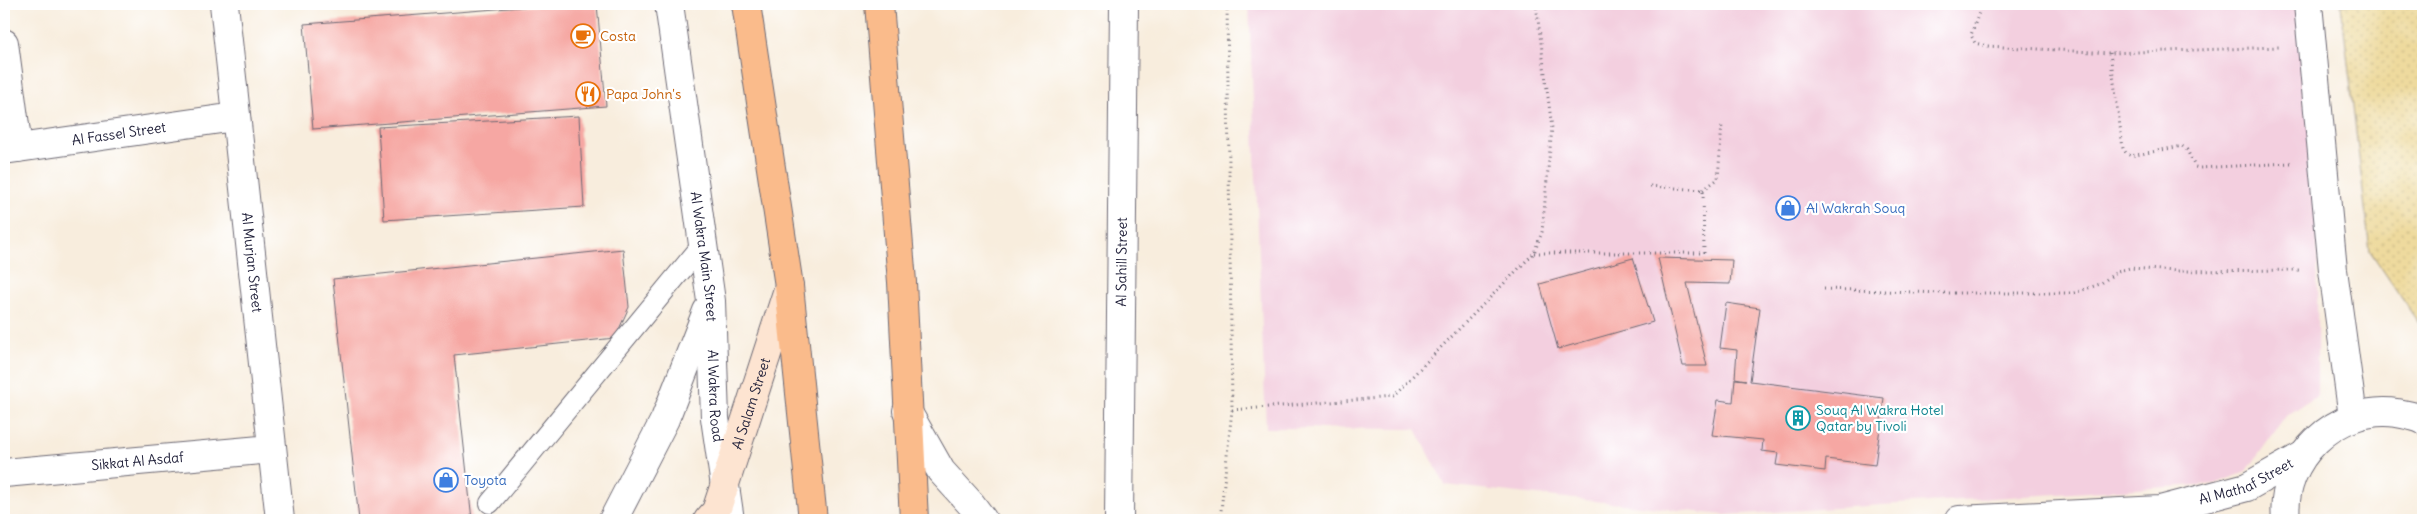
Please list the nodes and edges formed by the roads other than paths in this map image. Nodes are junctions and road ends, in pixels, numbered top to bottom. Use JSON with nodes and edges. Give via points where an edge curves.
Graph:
{"nodes":[{"id":1,"x":224,"y":4,"type":"edge"},
{"id":2,"x":669,"y":4,"type":"edge"},
{"id":3,"x":746,"y":4,"type":"edge"},
{"id":4,"x":879,"y":4,"type":"edge"},
{"id":5,"x":1124,"y":4,"type":"edge"},
{"id":6,"x":2308,"y":4,"type":"edge"},
{"id":7,"x":4,"y":43,"type":"edge"},
{"id":8,"x":235,"y":118,"type":"junction"},
{"id":9,"x":11,"y":149,"type":"edge"},
{"id":10,"x":703,"y":244,"type":"junction"},
{"id":11,"x":789,"y":286,"type":"junction"},
{"id":12,"x":711,"y":301,"type":"junction"},
{"id":13,"x":907,"y":411,"type":"junction"},
{"id":14,"x":2353,"y":417,"type":"junction"},
{"id":15,"x":2423,"y":420,"type":"edge"},
{"id":16,"x":272,"y":448,"type":"junction"},
{"id":17,"x":2302,"y":456,"type":"junction"},
{"id":18,"x":4,"y":473,"type":"edge"},
{"id":19,"x":724,"y":487,"type":"junction"},
{"id":20,"x":490,"y":503,"type":"dead end"},
{"id":21,"x":2160,"y":510,"type":"junction"},
{"id":22,"x":280,"y":520,"type":"edge"},
{"id":23,"x":613,"y":520,"type":"edge"},
{"id":24,"x":708,"y":520,"type":"edge"},
{"id":25,"x":730,"y":520,"type":"edge"},
{"id":26,"x":813,"y":520,"type":"edge"},
{"id":27,"x":914,"y":520,"type":"edge"},
{"id":28,"x":983,"y":520,"type":"edge"},
{"id":29,"x":1119,"y":520,"type":"edge"},
{"id":30,"x":1959,"y":520,"type":"edge"},
{"id":31,"x":2188,"y":520,"type":"edge"},
{"id":32,"x":2286,"y":520,"type":"edge"}],
"edges":[{"from":1,"to":8,"type":"street","name":"Al Murjan Street"},
{"from":2,"to":10,"type":"street","name":"Al Wakra Main Street"},
{"from":3,"to":11,"type":"highway"},
{"from":4,"to":13,"type":"highway","via":[[902,282]]},
{"from":5,"to":29,"type":"street","name":"Al Sahill Street"},
{"from":6,"to":14,"type":"street","via":[[2333,270]]},
{"from":7,"to":9,"type":"street"},
{"from":8,"to":9,"type":"street","name":"Al Fassel Street"},
{"from":8,"to":16,"type":"street","name":"Al Murjan Street"},
{"from":10,"to":12,"type":"street","name":"Al Wakra Main Street"},
{"from":10,"to":20,"type":"lane"},
{"from":11,"to":19,"type":"street","name":"Al Salam Street"},
{"from":11,"to":26,"type":"highway"},
{"from":12,"to":19,"type":"street","name":"Al Wakra Road","via":[[715,418]]},
{"from":12,"to":23,"type":"street","name":"Al Wakra Main Street","via":[[665,419]]},
{"from":13,"to":27,"type":"highway"},
{"from":13,"to":28,"type":"street","via":[[941,471]]},
{"from":14,"to":15,"type":"street","via":[[2385,411]]},
{"from":14,"to":17,"type":"street","via":[[2324,432]]},
{"from":16,"to":18,"type":"street","name":"Sikkat Al Asdaf"},
{"from":16,"to":22,"type":"street","name":"Al Murjan Street"},
{"from":17,"to":21,"type":"street","name":"Al Mathaf Street","via":[[2247,487]]},
{"from":17,"to":32,"type":"street","via":[[2290,481]]},
{"from":19,"to":24,"type":"street","name":"Al Salam Street","via":[[716,511]]},
{"from":19,"to":25,"type":"street","name":"Al Wakra Road"},
{"from":21,"to":30,"type":"street","name":"Al Mathaf Street"},
{"from":21,"to":31,"type":"street","name":"Al Mathaf Street"}]}
